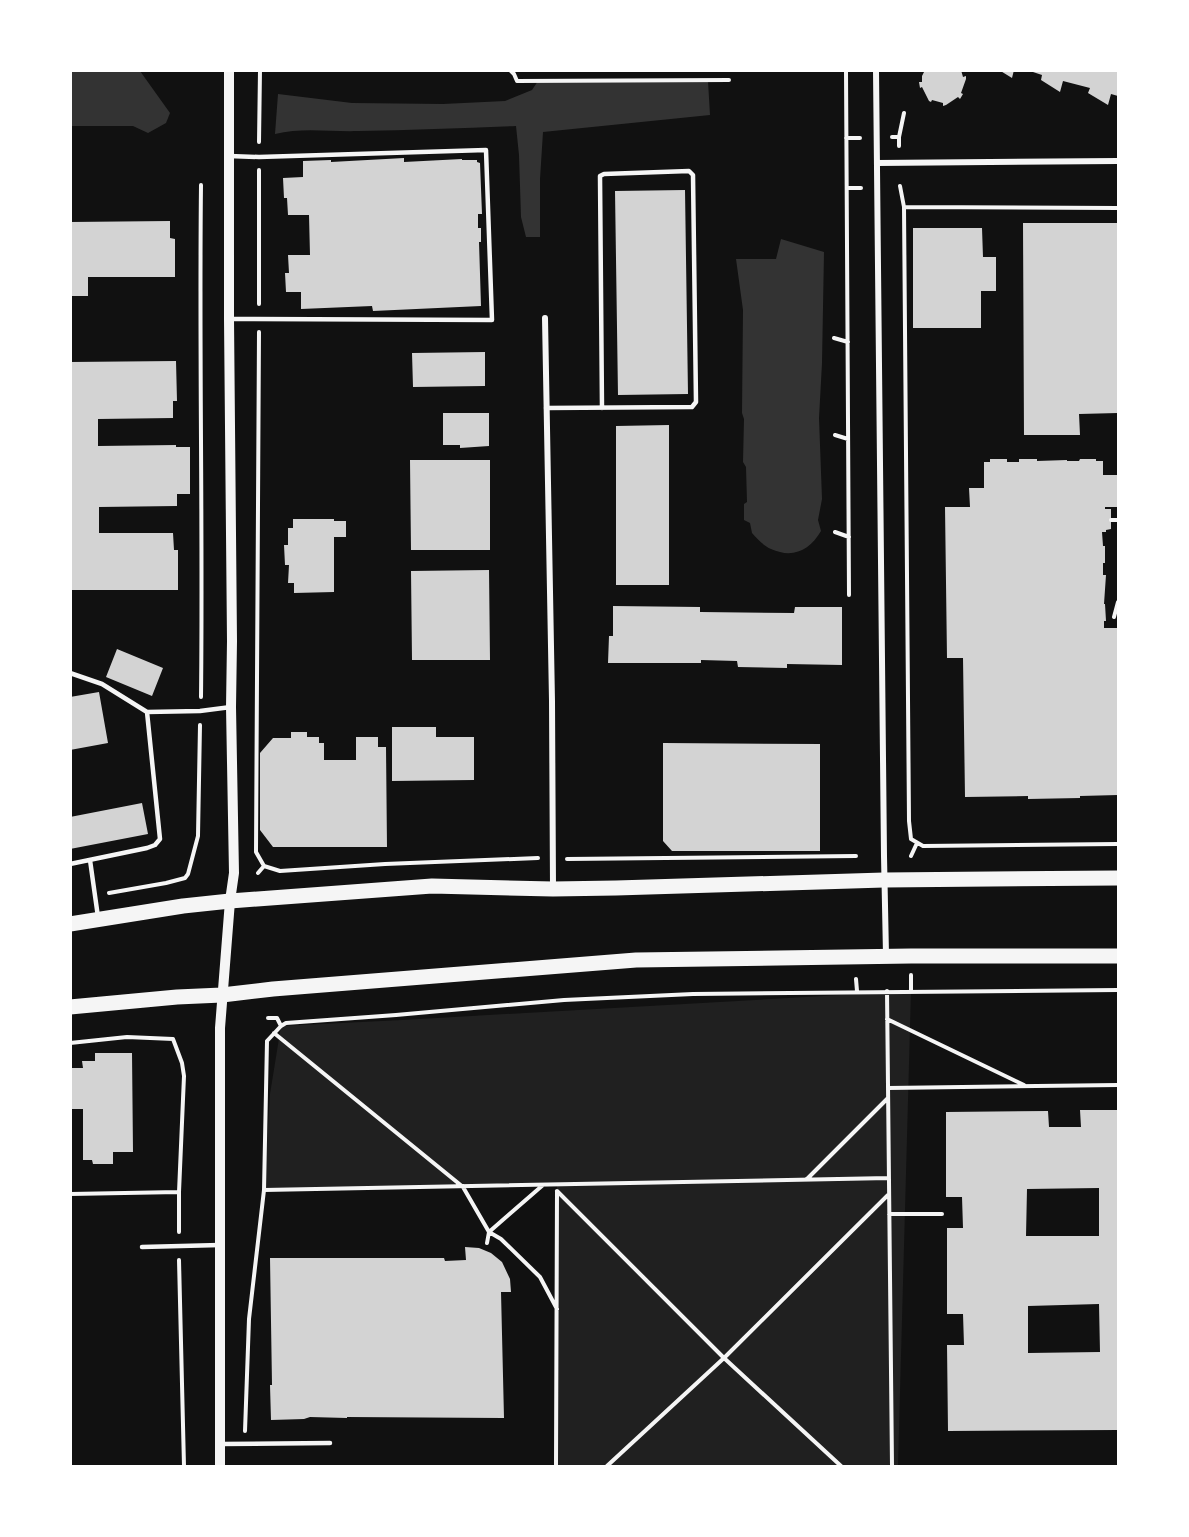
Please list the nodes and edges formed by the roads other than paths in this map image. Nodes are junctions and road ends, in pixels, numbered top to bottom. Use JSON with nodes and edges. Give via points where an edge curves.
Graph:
{"nodes":[{"id":1,"x":229,"y":70,"type":"edge"},
{"id":2,"x":876,"y":70,"type":"edge"},
{"id":3,"x":229,"y":156,"type":"junction"},
{"id":4,"x":1119,"y":161,"type":"edge"},
{"id":5,"x":877,"y":162,"type":"junction"},
{"id":6,"x":545,"y":318,"type":"dead end"},
{"id":7,"x":229,"y":319,"type":"junction"},
{"id":8,"x":546,"y":408,"type":"junction"},
{"id":9,"x":602,"y":408,"type":"junction"},
{"id":10,"x":70,"y":673,"type":"edge"},
{"id":11,"x":231,"y":707,"type":"junction"},
{"id":12,"x":147,"y":712,"type":"junction"},
{"id":13,"x":90,"y":860,"type":"junction"},
{"id":14,"x":70,"y":864,"type":"edge"},
{"id":15,"x":1119,"y":878,"type":"edge"},
{"id":16,"x":884,"y":880,"type":"junction"},
{"id":17,"x":553,"y":889,"type":"junction"},
{"id":18,"x":230,"y":901,"type":"junction"},
{"id":19,"x":98,"y":920,"type":"junction"},
{"id":20,"x":70,"y":924,"type":"edge"},
{"id":21,"x":1119,"y":956,"type":"edge"},
{"id":22,"x":886,"y":958,"type":"junction"},
{"id":23,"x":222,"y":995,"type":"junction"},
{"id":24,"x":70,"y":1007,"type":"edge"},
{"id":25,"x":220,"y":1245,"type":"junction"},
{"id":26,"x":142,"y":1246,"type":"dead end"},
{"id":27,"x":330,"y":1443,"type":"dead end"},
{"id":28,"x":220,"y":1444,"type":"junction"},
{"id":29,"x":220,"y":1467,"type":"edge"}],
"edges":[{"from":1,"to":3,"type":"street"},
{"from":2,"to":5,"type":"street"},
{"from":3,"to":7,"type":"street"},
{"from":3,"to":7,"type":"lane","via":[[486,150],[492,320]]},
{"from":4,"to":5,"type":"street"},
{"from":5,"to":16,"type":"street"},
{"from":6,"to":8,"type":"street"},
{"from":7,"to":11,"type":"street"},
{"from":8,"to":9,"type":"lane"},
{"from":8,"to":17,"type":"street"},
{"from":9,"to":9,"type":"lane","via":[[692,407],[696,402],[693,175],[689,171],[600,176]]},
{"from":10,"to":12,"type":"lane","via":[[102,684]]},
{"from":11,"to":12,"type":"lane"},
{"from":11,"to":18,"type":"street","via":[[234,873]]},
{"from":12,"to":13,"type":"lane","via":[[160,839],[147,848]]},
{"from":13,"to":14,"type":"lane"},
{"from":13,"to":19,"type":"lane"},
{"from":15,"to":16,"type":"main road"},
{"from":16,"to":17,"type":"main road"},
{"from":16,"to":22,"type":"street"},
{"from":17,"to":18,"type":"main road","via":[[432,886]]},
{"from":18,"to":19,"type":"main road"},
{"from":18,"to":23,"type":"street"},
{"from":19,"to":20,"type":"main road"},
{"from":21,"to":22,"type":"main road"},
{"from":22,"to":23,"type":"main road","via":[[636,960]]},
{"from":23,"to":24,"type":"main road"},
{"from":23,"to":25,"type":"street"},
{"from":25,"to":26,"type":"lane"},
{"from":25,"to":28,"type":"street"},
{"from":27,"to":28,"type":"lane"},
{"from":28,"to":29,"type":"street"}]}
